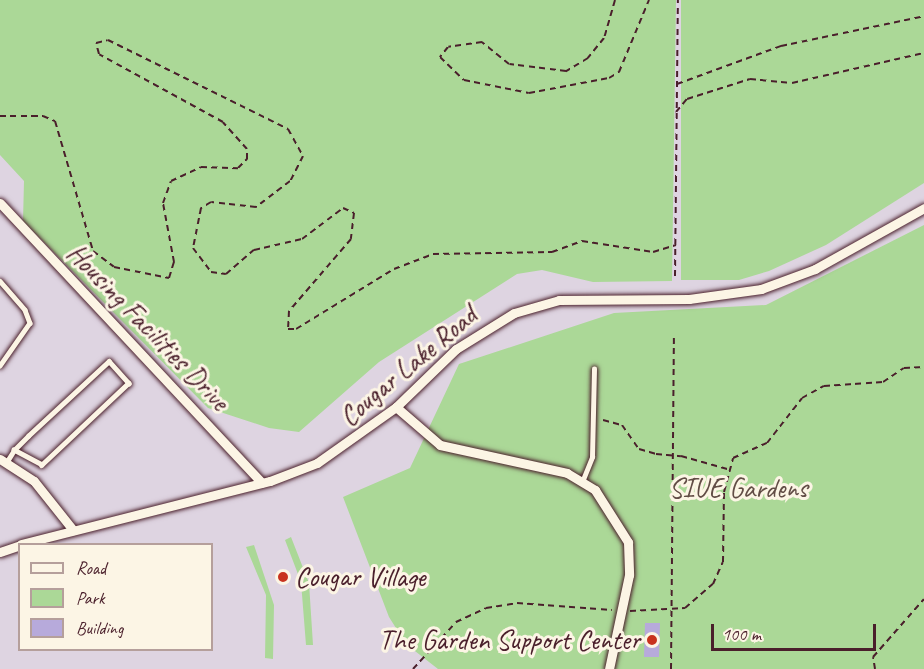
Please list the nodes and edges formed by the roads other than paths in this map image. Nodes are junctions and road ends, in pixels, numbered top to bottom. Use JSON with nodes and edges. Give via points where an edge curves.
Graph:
{"nodes":[{"id":1,"x":0,"y":203,"type":"edge"},
{"id":2,"x":924,"y":208,"type":"edge"},
{"id":3,"x":0,"y":281,"type":"edge"},
{"id":4,"x":0,"y":366,"type":"edge"},
{"id":5,"x":594,"y":369,"type":"dead end"},
{"id":6,"x":396,"y":407,"type":"junction"},
{"id":7,"x":14,"y":450,"type":"junction"},
{"id":8,"x":3,"y":461,"type":"edge"},
{"id":9,"x":582,"y":482,"type":"junction"},
{"id":10,"x":262,"y":483,"type":"junction"},
{"id":11,"x":73,"y":530,"type":"junction"},
{"id":12,"x":27,"y":543,"type":"edge"},
{"id":13,"x":18,"y":546,"type":"edge"},
{"id":14,"x":0,"y":552,"type":"edge"},
{"id":15,"x":609,"y":669,"type":"edge"}],
"edges":[{"from":1,"to":10,"type":"street","name":"Housing Facilities Drive"},
{"from":2,"to":6,"type":"street","name":"Cougar Lake Road","via":[[815,269],[761,289],[689,299],[559,300],[514,313],[456,349]]},
{"from":3,"to":4,"type":"lane","via":[[25,310],[30,323]]},
{"from":5,"to":9,"type":"lane","via":[[592,457]]},
{"from":6,"to":9,"type":"street","via":[[440,445],[567,473]]},
{"from":6,"to":10,"type":"street","name":"Cougar Lake Road","via":[[340,450]]},
{"from":7,"to":7,"type":"lane","via":[[109,361],[129,383],[42,465]]},
{"from":7,"to":8,"type":"lane"},
{"from":8,"to":11,"type":"street","via":[[51,498]]},
{"from":9,"to":15,"type":"street","via":[[615,516],[628,542],[622,610]]},
{"from":10,"to":11,"type":"street","name":"Cougar Lake Road"},
{"from":11,"to":12,"type":"street","name":"Cougar Lake Road"},
{"from":13,"to":14,"type":"street","name":"Cougar Lake Road"}]}
